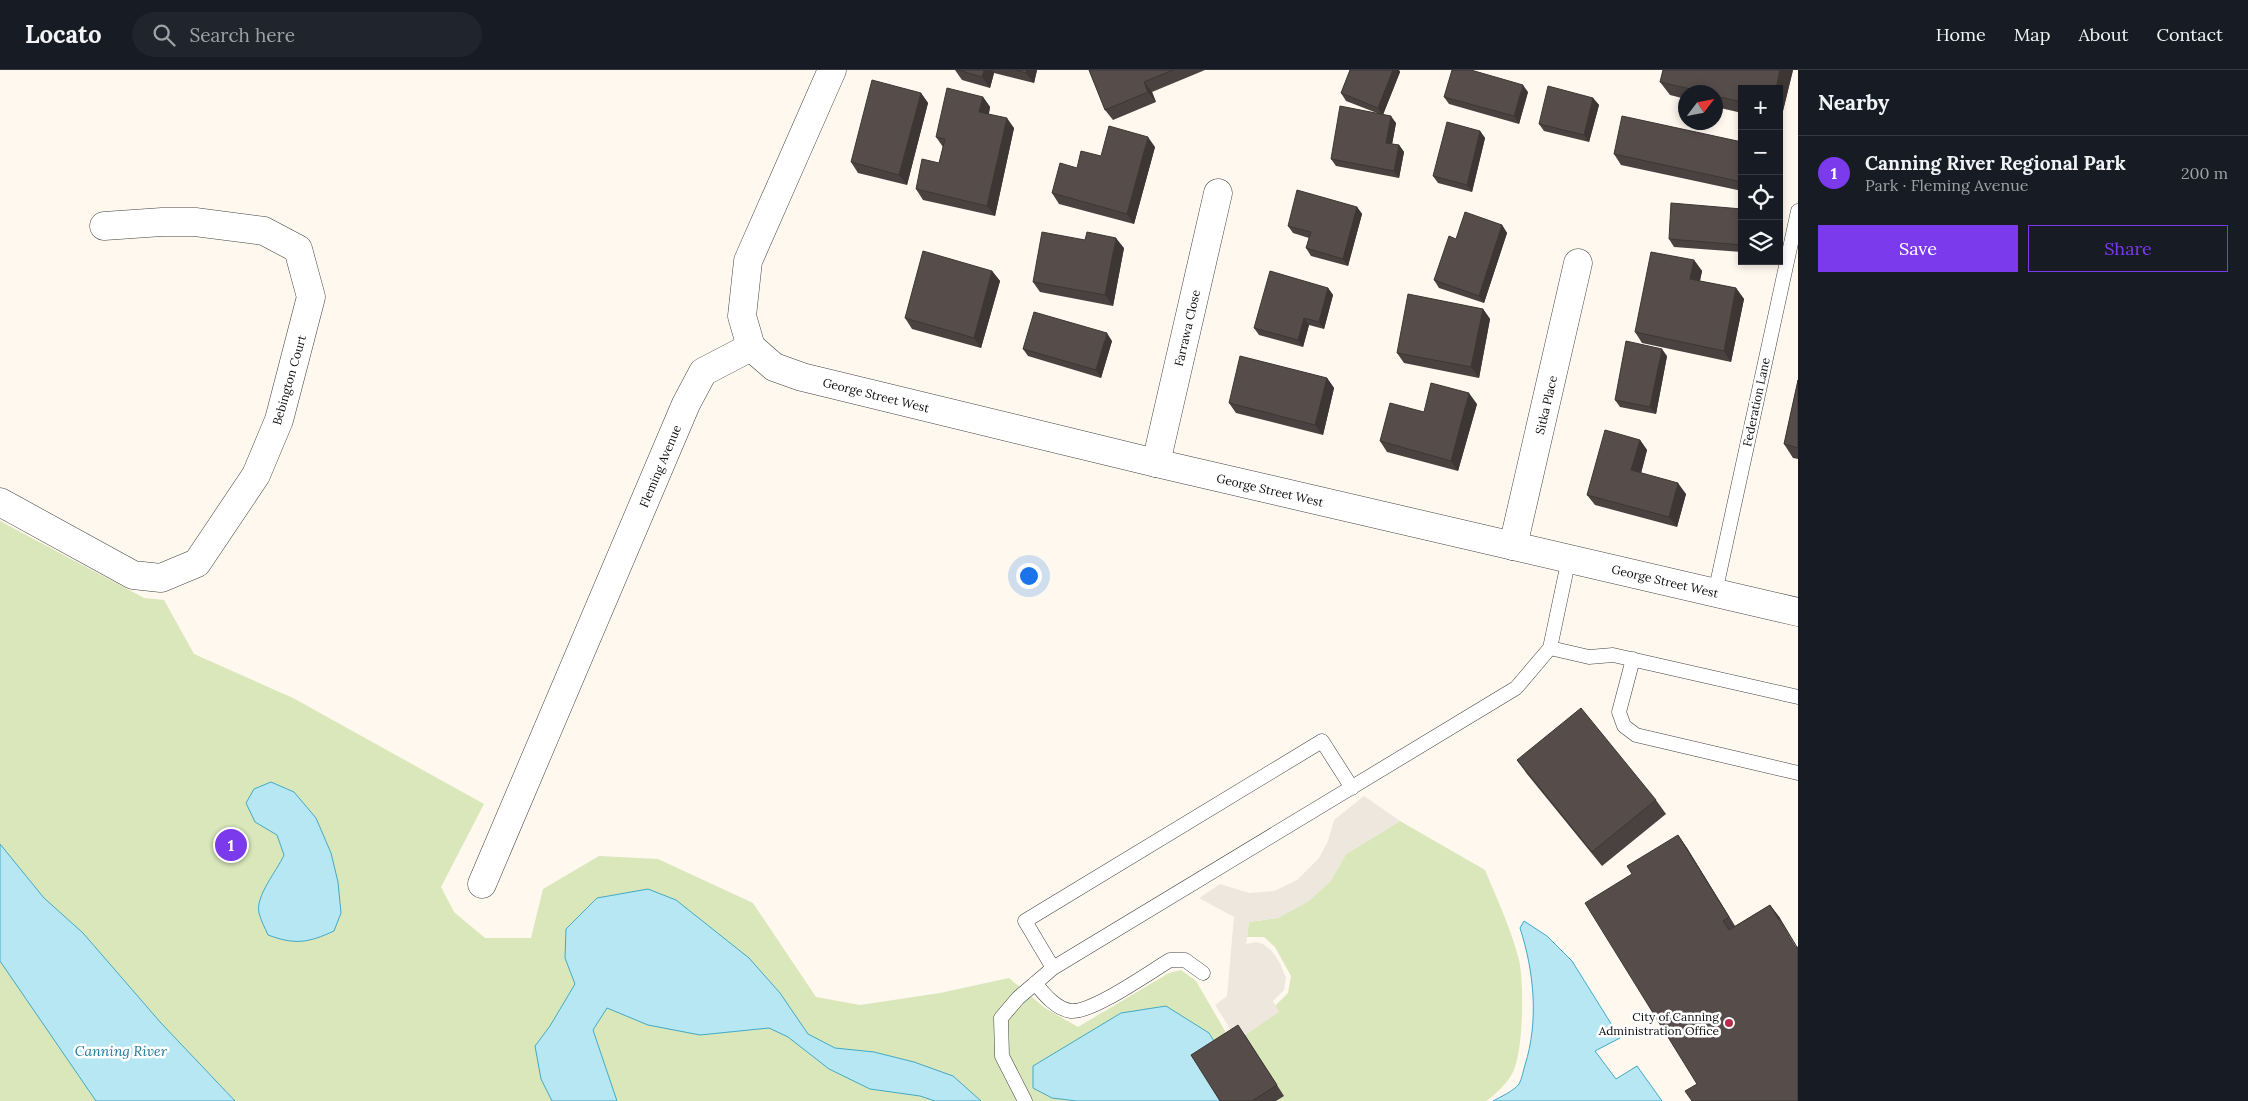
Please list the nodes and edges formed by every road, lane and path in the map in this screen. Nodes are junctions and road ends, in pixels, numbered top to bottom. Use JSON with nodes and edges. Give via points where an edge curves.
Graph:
{"nodes":[{"id":1,"x":832,"y":70,"type":"edge"},
{"id":2,"x":1218,"y":193,"type":"dead end"},
{"id":3,"x":1798,"y":211,"type":"edge"},
{"id":4,"x":104,"y":226,"type":"dead end"},
{"id":5,"x":1578,"y":263,"type":"dead end"},
{"id":6,"x":751,"y":347,"type":"junction"},
{"id":7,"x":1156,"y":463,"type":"junction"},
{"id":8,"x":0,"y":502,"type":"edge"},
{"id":9,"x":1513,"y":546,"type":"junction"},
{"id":10,"x":1569,"y":558,"type":"junction"},
{"id":11,"x":1715,"y":593,"type":"junction"},
{"id":12,"x":1798,"y":612,"type":"edge"},
{"id":13,"x":1550,"y":648,"type":"junction"},
{"id":14,"x":1633,"y":659,"type":"junction"},
{"id":15,"x":1798,"y":697,"type":"edge"},
{"id":16,"x":1798,"y":773,"type":"edge"},
{"id":17,"x":1352,"y":788,"type":"junction"},
{"id":18,"x":482,"y":884,"type":"dead end"},
{"id":19,"x":1053,"y":968,"type":"junction"},
{"id":20,"x":1203,"y":974,"type":"dead end"},
{"id":21,"x":1035,"y":983,"type":"junction"},
{"id":22,"x":1025,"y":1101,"type":"edge"}],
"edges":[{"from":1,"to":6,"type":"street","via":[[748,261],[742,316]]},
{"from":2,"to":7,"type":"street","name":"Farrawa Close"},
{"from":3,"to":11,"type":"lane","name":"Federation Lane"},
{"from":4,"to":8,"type":"street","name":"Bebington Court","via":[[195,222],[264,231],[298,249],[311,297],[279,420],[256,475],[197,563],[161,578],[133,575]]},
{"from":5,"to":9,"type":"street","name":"Sitka Place"},
{"from":6,"to":7,"type":"street","name":"George Street West","via":[[774,366],[802,377]]},
{"from":6,"to":18,"type":"street","name":"Fleming Avenue","via":[[703,372],[686,404]]},
{"from":7,"to":9,"type":"street","name":"George Street West"},
{"from":9,"to":10,"type":"street","name":"George Street West"},
{"from":10,"to":11,"type":"street","name":"George Street West"},
{"from":10,"to":13,"type":"lane"},
{"from":11,"to":12,"type":"street","name":"George Street West"},
{"from":13,"to":14,"type":"lane","via":[[1588,657],[1613,655]]},
{"from":13,"to":17,"type":"lane","via":[[1516,688]]},
{"from":14,"to":15,"type":"lane"},
{"from":14,"to":16,"type":"lane","via":[[1619,712],[1624,726],[1636,735]]},
{"from":17,"to":19,"type":"lane"},
{"from":17,"to":19,"type":"lane","via":[[1322,741],[1025,921]]},
{"from":19,"to":21,"type":"lane"},
{"from":20,"to":21,"type":"lane","via":[[1184,960],[1170,960],[1093,1006],[1071,1011],[1051,1001]]},
{"from":21,"to":22,"type":"lane","via":[[1001,1018],[1002,1056]]}]}
